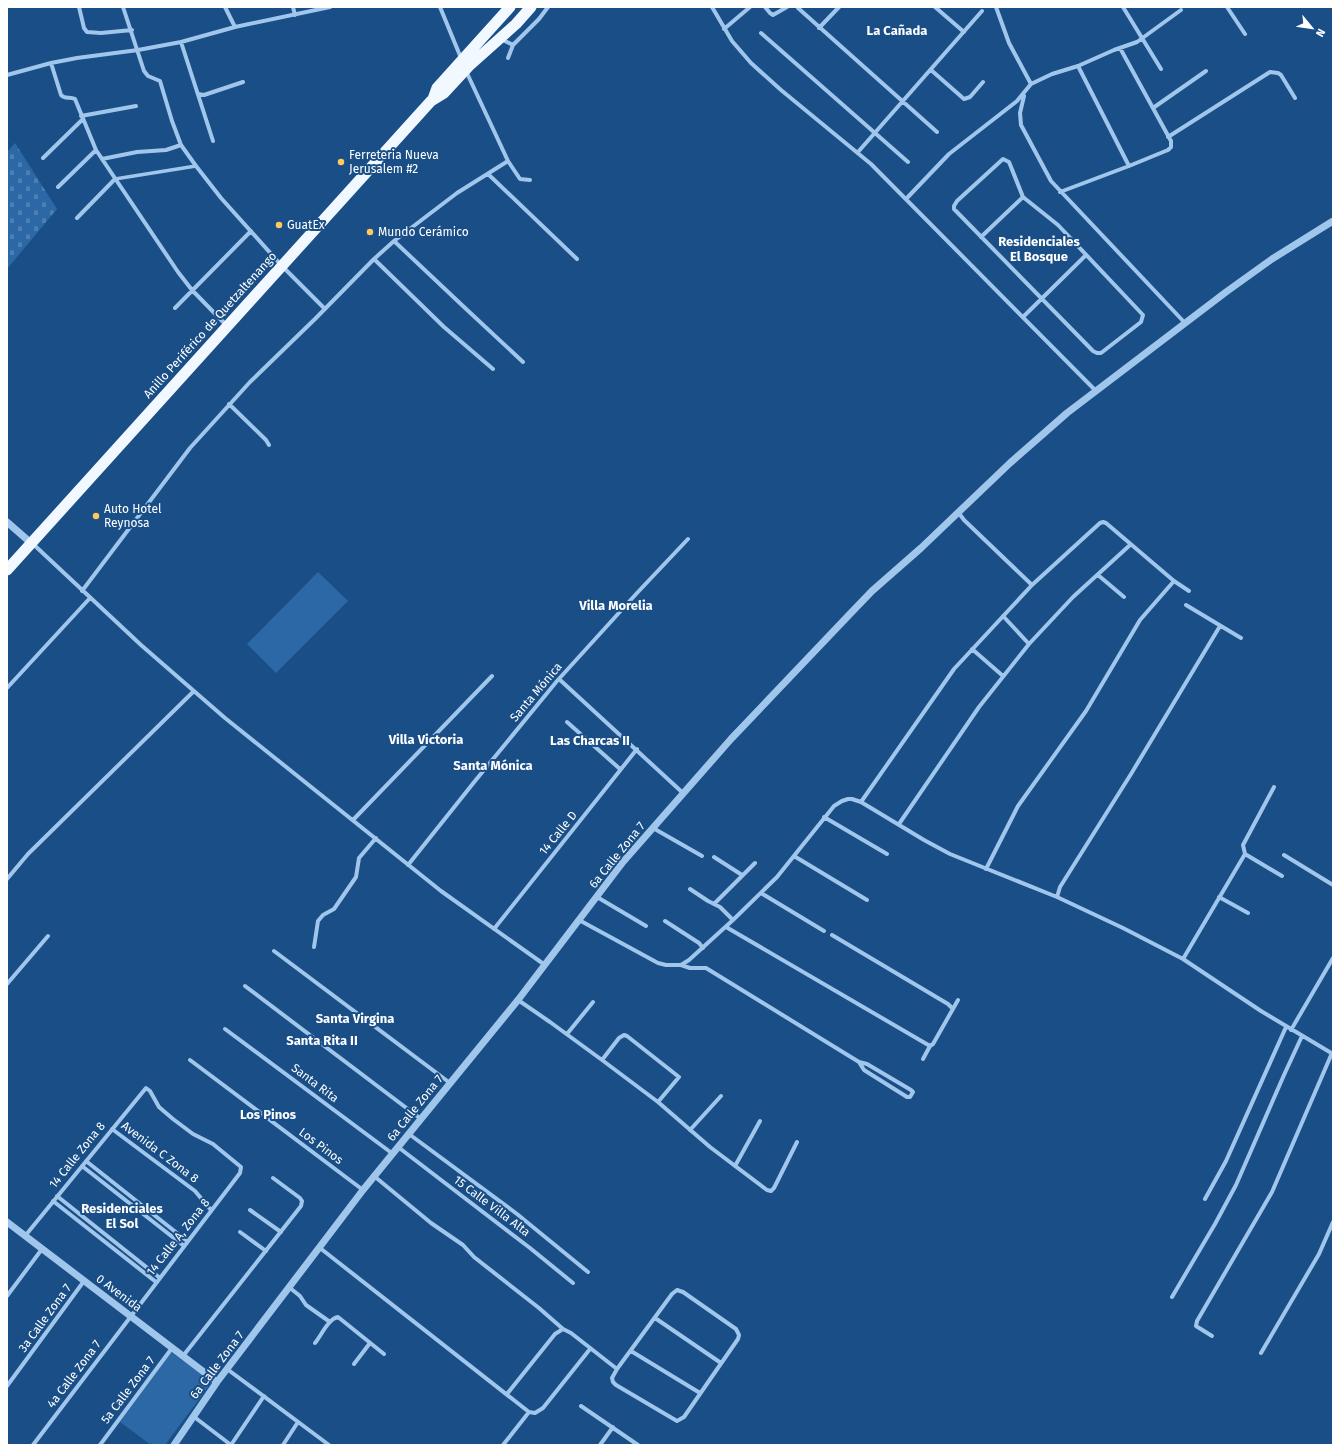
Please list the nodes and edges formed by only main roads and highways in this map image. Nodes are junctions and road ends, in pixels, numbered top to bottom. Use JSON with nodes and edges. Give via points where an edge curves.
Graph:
{"nodes":[{"id":1,"x":510,"y":7,"type":"edge"},
{"id":2,"x":531,"y":7,"type":"edge"},
{"id":3,"x":464,"y":65,"type":"junction"},
{"id":4,"x":7,"y":570,"type":"edge"}],
"edges":[{"from":1,"to":3,"type":"highway","name":"Anillo Periférico de Quetzaltenango"},
{"from":2,"to":3,"type":"highway","name":"Anillo Periférico de Quetzaltenango","via":[[500,39]]},
{"from":3,"to":4,"type":"highway","name":"Anillo Periférico de Quetzaltenango","via":[[444,93],[433,99]]}]}
